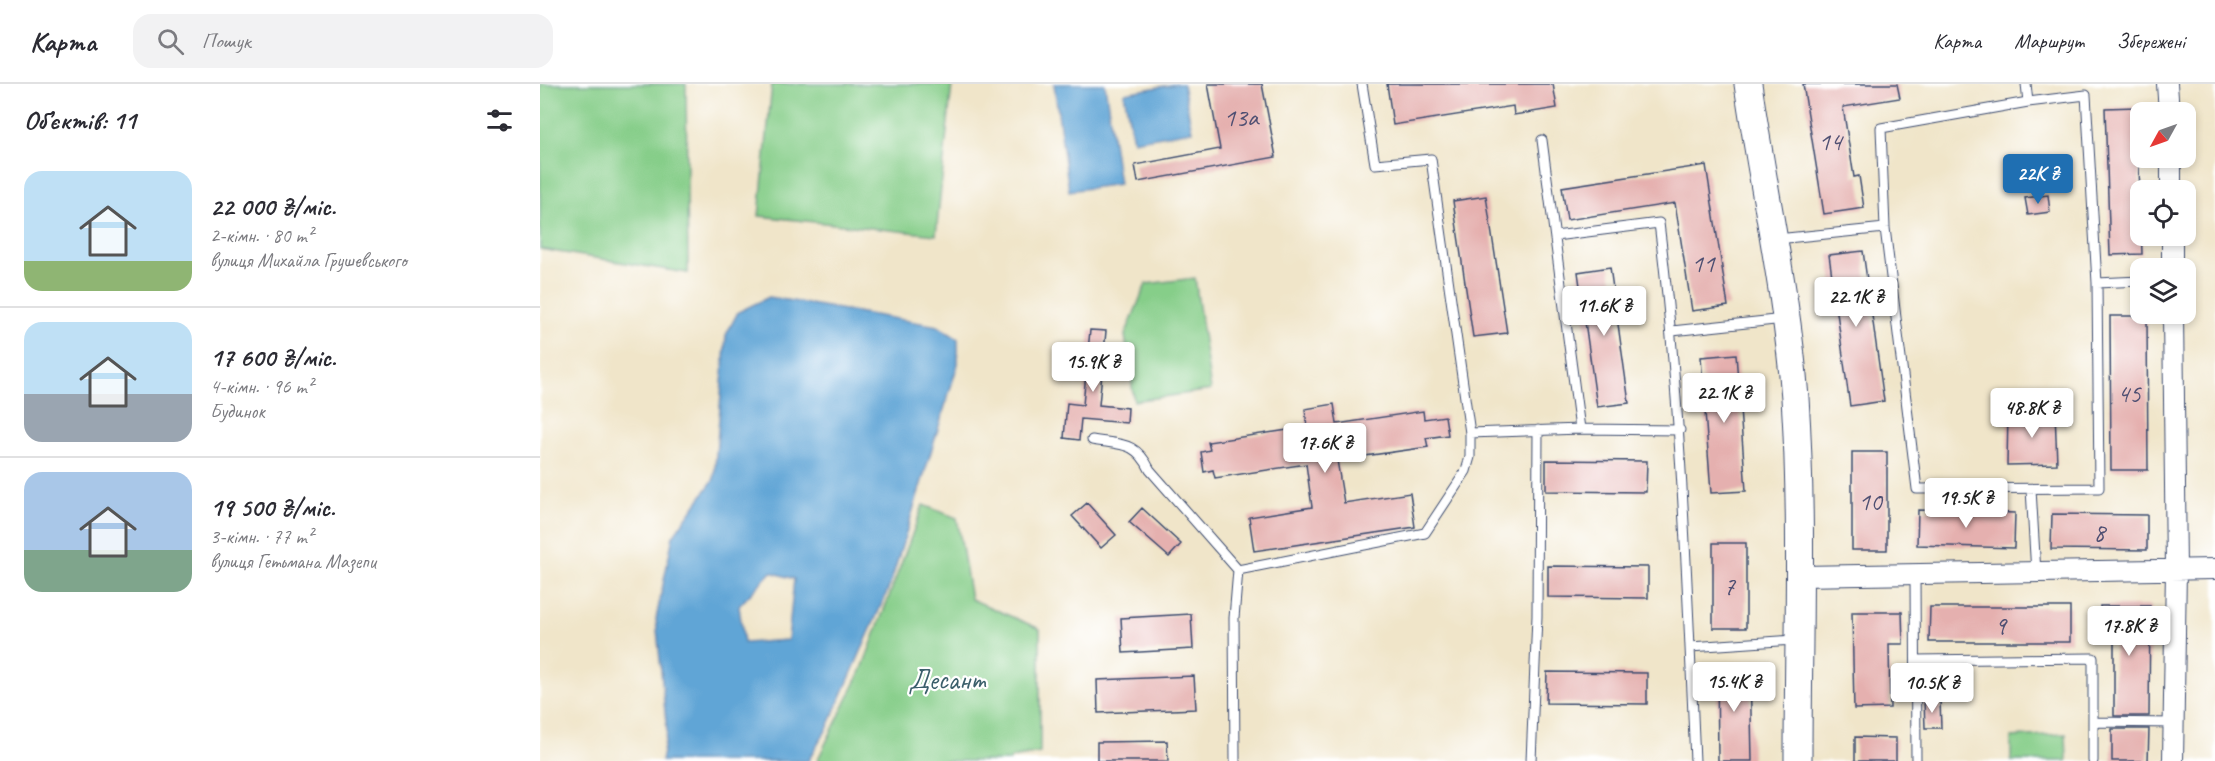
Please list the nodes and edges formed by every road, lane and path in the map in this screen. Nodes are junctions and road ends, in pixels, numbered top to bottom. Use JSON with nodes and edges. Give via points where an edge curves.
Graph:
{"nodes":[{"id":1,"x":1362,"y":84,"type":"edge"},
{"id":2,"x":1748,"y":84,"type":"edge"},
{"id":3,"x":2026,"y":84,"type":"edge"},
{"id":4,"x":2167,"y":84,"type":"edge"},
{"id":5,"x":2028,"y":102,"type":"junction"},
{"id":6,"x":2168,"y":102,"type":"edge"},
{"id":7,"x":1542,"y":140,"type":"dead end"},
{"id":8,"x":1885,"y":228,"type":"junction"},
{"id":9,"x":1555,"y":236,"type":"junction"},
{"id":10,"x":1772,"y":240,"type":"junction"},
{"id":11,"x":2130,"y":281,"type":"edge"},
{"id":12,"x":2097,"y":283,"type":"junction"},
{"id":13,"x":1786,"y":319,"type":"junction"},
{"id":14,"x":2173,"y":324,"type":"edge"},
{"id":15,"x":1672,"y":331,"type":"junction"},
{"id":16,"x":1580,"y":429,"type":"junction"},
{"id":17,"x":1538,"y":430,"type":"junction"},
{"id":18,"x":1680,"y":430,"type":"junction"},
{"id":19,"x":1470,"y":433,"type":"junction"},
{"id":20,"x":1092,"y":440,"type":"dead end"},
{"id":21,"x":2031,"y":489,"type":"junction"},
{"id":22,"x":2176,"y":569,"type":"junction"},
{"id":23,"x":2215,"y":569,"type":"edge"},
{"id":24,"x":1238,"y":570,"type":"junction"},
{"id":25,"x":2036,"y":573,"type":"junction"},
{"id":26,"x":1800,"y":576,"type":"junction"},
{"id":27,"x":1915,"y":576,"type":"junction"},
{"id":28,"x":1798,"y":640,"type":"junction"},
{"id":29,"x":1690,"y":647,"type":"junction"},
{"id":30,"x":1916,"y":660,"type":"junction"},
{"id":31,"x":2093,"y":722,"type":"junction"},
{"id":32,"x":2174,"y":723,"type":"junction"},
{"id":33,"x":1235,"y":761,"type":"edge"},
{"id":34,"x":1531,"y":761,"type":"edge"},
{"id":35,"x":1695,"y":761,"type":"edge"},
{"id":36,"x":1798,"y":761,"type":"edge"},
{"id":37,"x":1916,"y":761,"type":"edge"},
{"id":38,"x":2093,"y":761,"type":"edge"},
{"id":39,"x":2173,"y":761,"type":"edge"}],
"edges":[{"from":1,"to":19,"type":"lane","via":[[1375,164],[1431,159]]},
{"from":2,"to":10,"type":"street"},
{"from":3,"to":5,"type":"lane"},
{"from":4,"to":6,"type":"street"},
{"from":5,"to":8,"type":"lane","via":[[1881,128]]},
{"from":5,"to":12,"type":"lane","via":[[2086,95]]},
{"from":7,"to":9,"type":"lane"},
{"from":8,"to":10,"type":"lane"},
{"from":8,"to":21,"type":"lane","via":[[1917,489]]},
{"from":9,"to":15,"type":"lane","via":[[1659,223]]},
{"from":9,"to":16,"type":"lane"},
{"from":10,"to":13,"type":"street"},
{"from":11,"to":12,"type":"lane"},
{"from":12,"to":21,"type":"lane","via":[[2099,489]]},
{"from":13,"to":15,"type":"lane"},
{"from":13,"to":26,"type":"street","via":[[1795,399]]},
{"from":14,"to":22,"type":"street"},
{"from":15,"to":18,"type":"lane"},
{"from":16,"to":17,"type":"lane"},
{"from":16,"to":18,"type":"lane"},
{"from":17,"to":19,"type":"lane"},
{"from":17,"to":34,"type":"lane"},
{"from":18,"to":29,"type":"lane"},
{"from":19,"to":24,"type":"lane","via":[[1466,471],[1425,534]]},
{"from":20,"to":24,"type":"lane","via":[[1142,453],[1150,470]]},
{"from":21,"to":25,"type":"lane"},
{"from":22,"to":23,"type":"street"},
{"from":22,"to":25,"type":"street"},
{"from":22,"to":32,"type":"street"},
{"from":24,"to":33,"type":"lane","via":[[1234,618]]},
{"from":25,"to":27,"type":"street"},
{"from":26,"to":27,"type":"street"},
{"from":26,"to":28,"type":"street"},
{"from":27,"to":30,"type":"lane"},
{"from":28,"to":29,"type":"lane"},
{"from":28,"to":36,"type":"street"},
{"from":29,"to":35,"type":"lane"},
{"from":30,"to":31,"type":"lane","via":[[2093,658]]},
{"from":30,"to":37,"type":"lane"},
{"from":31,"to":32,"type":"lane"},
{"from":31,"to":38,"type":"lane"},
{"from":32,"to":39,"type":"street"}]}
